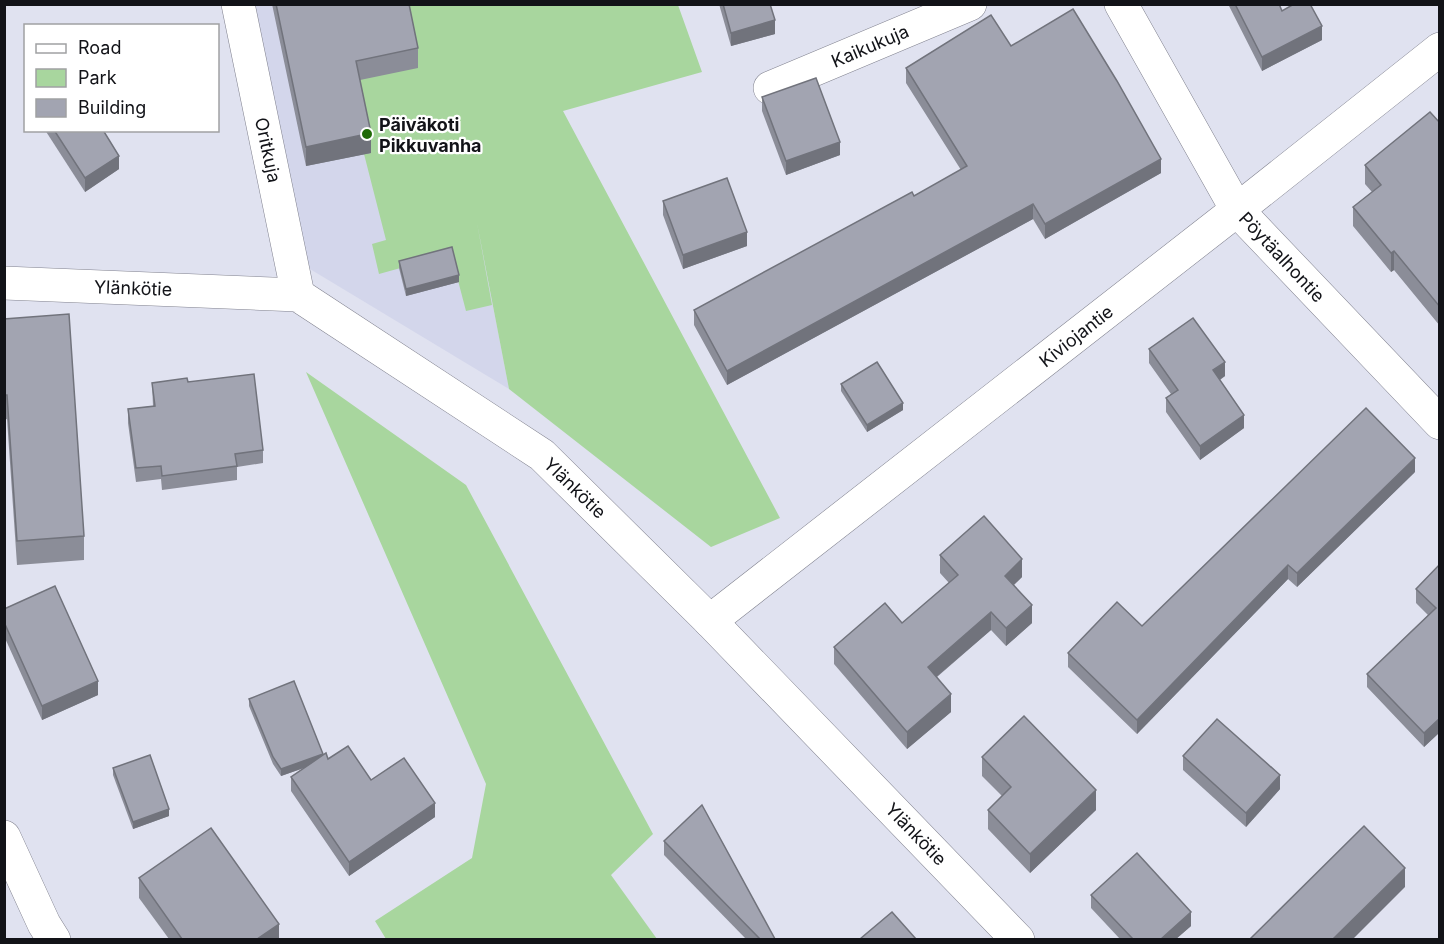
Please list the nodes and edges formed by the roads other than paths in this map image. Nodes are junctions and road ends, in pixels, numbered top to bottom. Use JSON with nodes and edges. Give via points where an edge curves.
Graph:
{"nodes":[{"id":1,"x":238,"y":4,"type":"edge"},
{"id":2,"x":970,"y":4,"type":"edge"},
{"id":3,"x":1121,"y":4,"type":"edge"},
{"id":4,"x":1440,"y":49,"type":"edge"},
{"id":5,"x":770,"y":88,"type":"dead end"},
{"id":6,"x":1238,"y":210,"type":"junction"},
{"id":7,"x":4,"y":283,"type":"edge"},
{"id":8,"x":298,"y":295,"type":"junction"},
{"id":9,"x":1440,"y":423,"type":"edge"},
{"id":10,"x":710,"y":621,"type":"junction"},
{"id":11,"x":4,"y":837,"type":"edge"},
{"id":12,"x":54,"y":939,"type":"edge"},
{"id":13,"x":1018,"y":939,"type":"edge"}],
"edges":[{"from":1,"to":8,"type":"street","name":"Oritkuja"},
{"from":2,"to":5,"type":"street","name":"Kaikukuja"},
{"from":3,"to":6,"type":"street","name":"Pöytäalhontie"},
{"from":4,"to":6,"type":"street","name":"Kiviojantie"},
{"from":6,"to":9,"type":"street","name":"Pöytäalhontie"},
{"from":6,"to":10,"type":"street","name":"Kiviojantie"},
{"from":7,"to":8,"type":"street","name":"Ylänkötie"},
{"from":8,"to":10,"type":"street","name":"Ylänkötie","via":[[542,455]]},
{"from":10,"to":13,"type":"street","name":"Ylänkötie"},
{"from":11,"to":12,"type":"street"}]}
